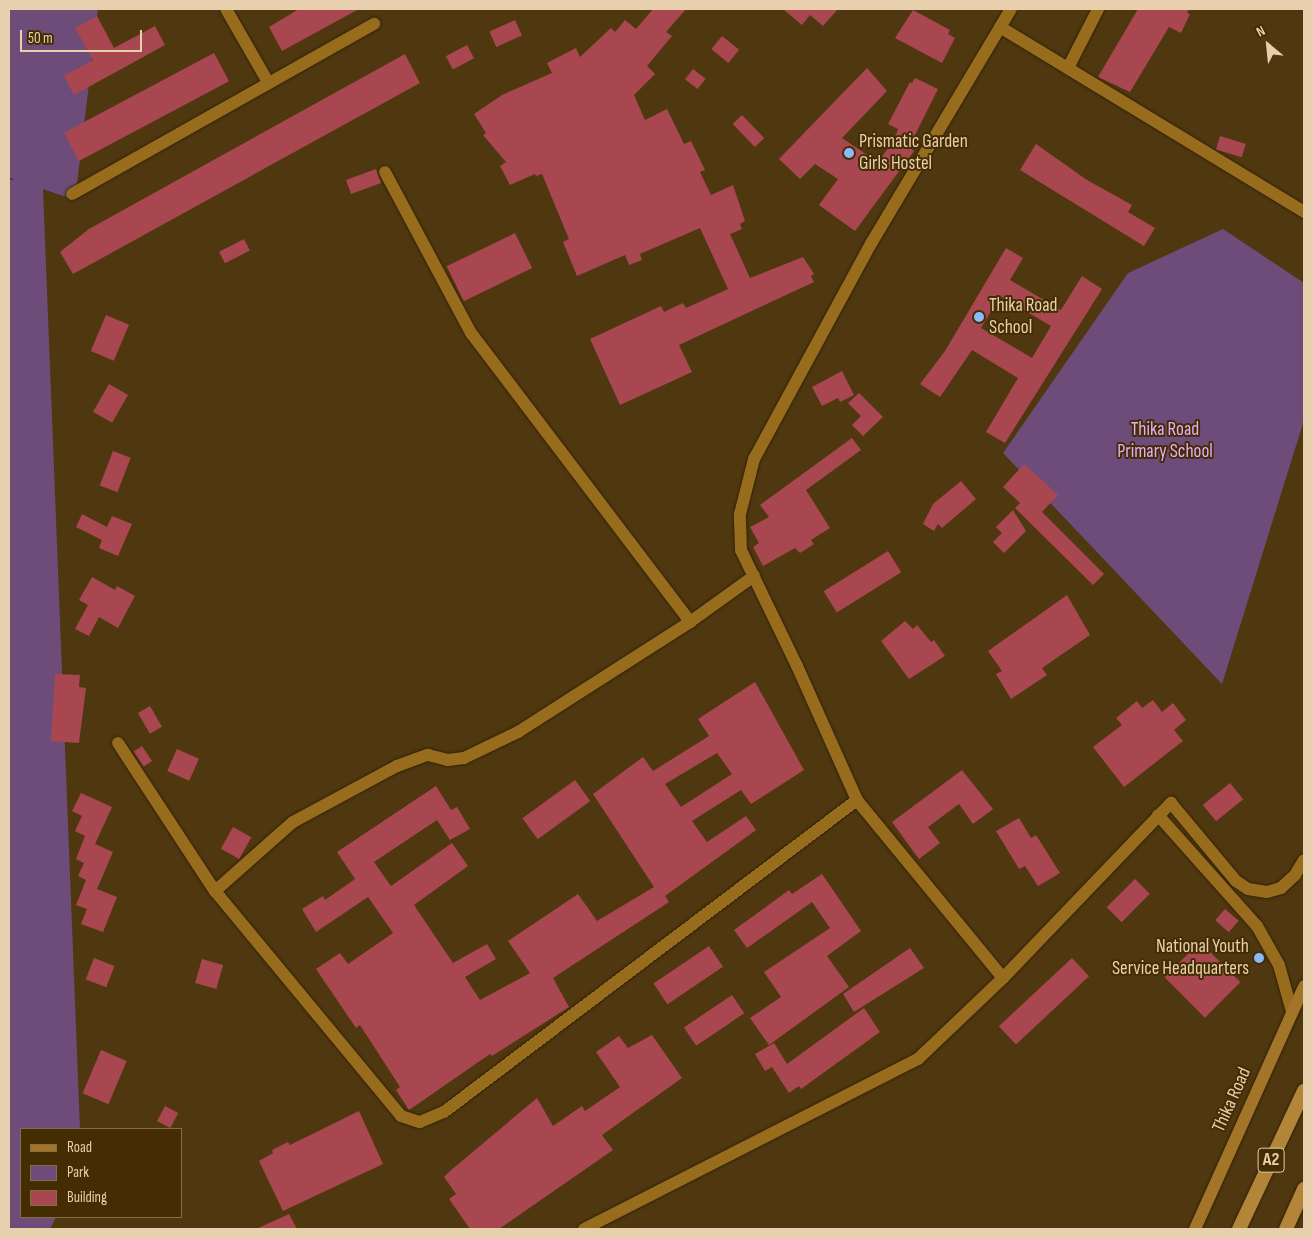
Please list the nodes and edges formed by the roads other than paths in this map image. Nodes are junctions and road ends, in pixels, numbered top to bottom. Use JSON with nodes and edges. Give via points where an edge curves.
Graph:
{"nodes":[{"id":1,"x":226,"y":9,"type":"edge"},
{"id":2,"x":1011,"y":9,"type":"edge"},
{"id":3,"x":1098,"y":9,"type":"edge"},
{"id":4,"x":374,"y":24,"type":"dead end"},
{"id":5,"x":1000,"y":27,"type":"junction"},
{"id":6,"x":1068,"y":68,"type":"junction"},
{"id":7,"x":268,"y":82,"type":"junction"},
{"id":8,"x":385,"y":172,"type":"dead end"},
{"id":9,"x":72,"y":194,"type":"dead end"},
{"id":10,"x":1304,"y":212,"type":"edge"},
{"id":11,"x":754,"y":576,"type":"junction"},
{"id":12,"x":690,"y":622,"type":"junction"},
{"id":13,"x":118,"y":744,"type":"dead end"},
{"id":14,"x":857,"y":800,"type":"junction"},
{"id":15,"x":1158,"y":816,"type":"junction"},
{"id":16,"x":1304,"y":860,"type":"edge"},
{"id":17,"x":215,"y":891,"type":"junction"},
{"id":18,"x":1003,"y":978,"type":"junction"},
{"id":19,"x":1304,"y":986,"type":"edge"},
{"id":20,"x":1292,"y":1012,"type":"junction"},
{"id":21,"x":1304,"y":1090,"type":"edge"},
{"id":22,"x":1304,"y":1189,"type":"edge"},
{"id":23,"x":584,"y":1229,"type":"edge"},
{"id":24,"x":1195,"y":1229,"type":"edge"},
{"id":25,"x":1239,"y":1229,"type":"edge"},
{"id":26,"x":1286,"y":1229,"type":"edge"}],
"edges":[{"from":1,"to":7,"type":"street"},
{"from":2,"to":5,"type":"street"},
{"from":3,"to":6,"type":"street"},
{"from":4,"to":7,"type":"street"},
{"from":5,"to":6,"type":"street"},
{"from":5,"to":11,"type":"street","via":[[872,242],[754,459],[740,514],[740,550]]},
{"from":6,"to":10,"type":"street"},
{"from":7,"to":9,"type":"street"},
{"from":8,"to":12,"type":"street","via":[[471,333]]},
{"from":11,"to":12,"type":"street"},
{"from":11,"to":14,"type":"street"},
{"from":12,"to":17,"type":"street","via":[[518,732],[464,758],[448,760],[428,755],[403,763],[293,822]]},
{"from":13,"to":17,"type":"street"},
{"from":14,"to":17,"type":"street","via":[[444,1112],[420,1122],[402,1116]]},
{"from":14,"to":18,"type":"street"},
{"from":15,"to":16,"type":"street","via":[[1171,803],[1236,881],[1248,889],[1267,892],[1281,888],[1295,875]]},
{"from":15,"to":18,"type":"street"},
{"from":15,"to":20,"type":"street","via":[[1262,933],[1279,964]]},
{"from":18,"to":23,"type":"street","via":[[918,1059]]},
{"from":19,"to":20,"type":"main road","name":"Thika Road"},
{"from":20,"to":24,"type":"main road","name":"Thika Road"},
{"from":21,"to":25,"type":"highway","number":"A2"},
{"from":22,"to":26,"type":"highway","number":"A2"}]}
